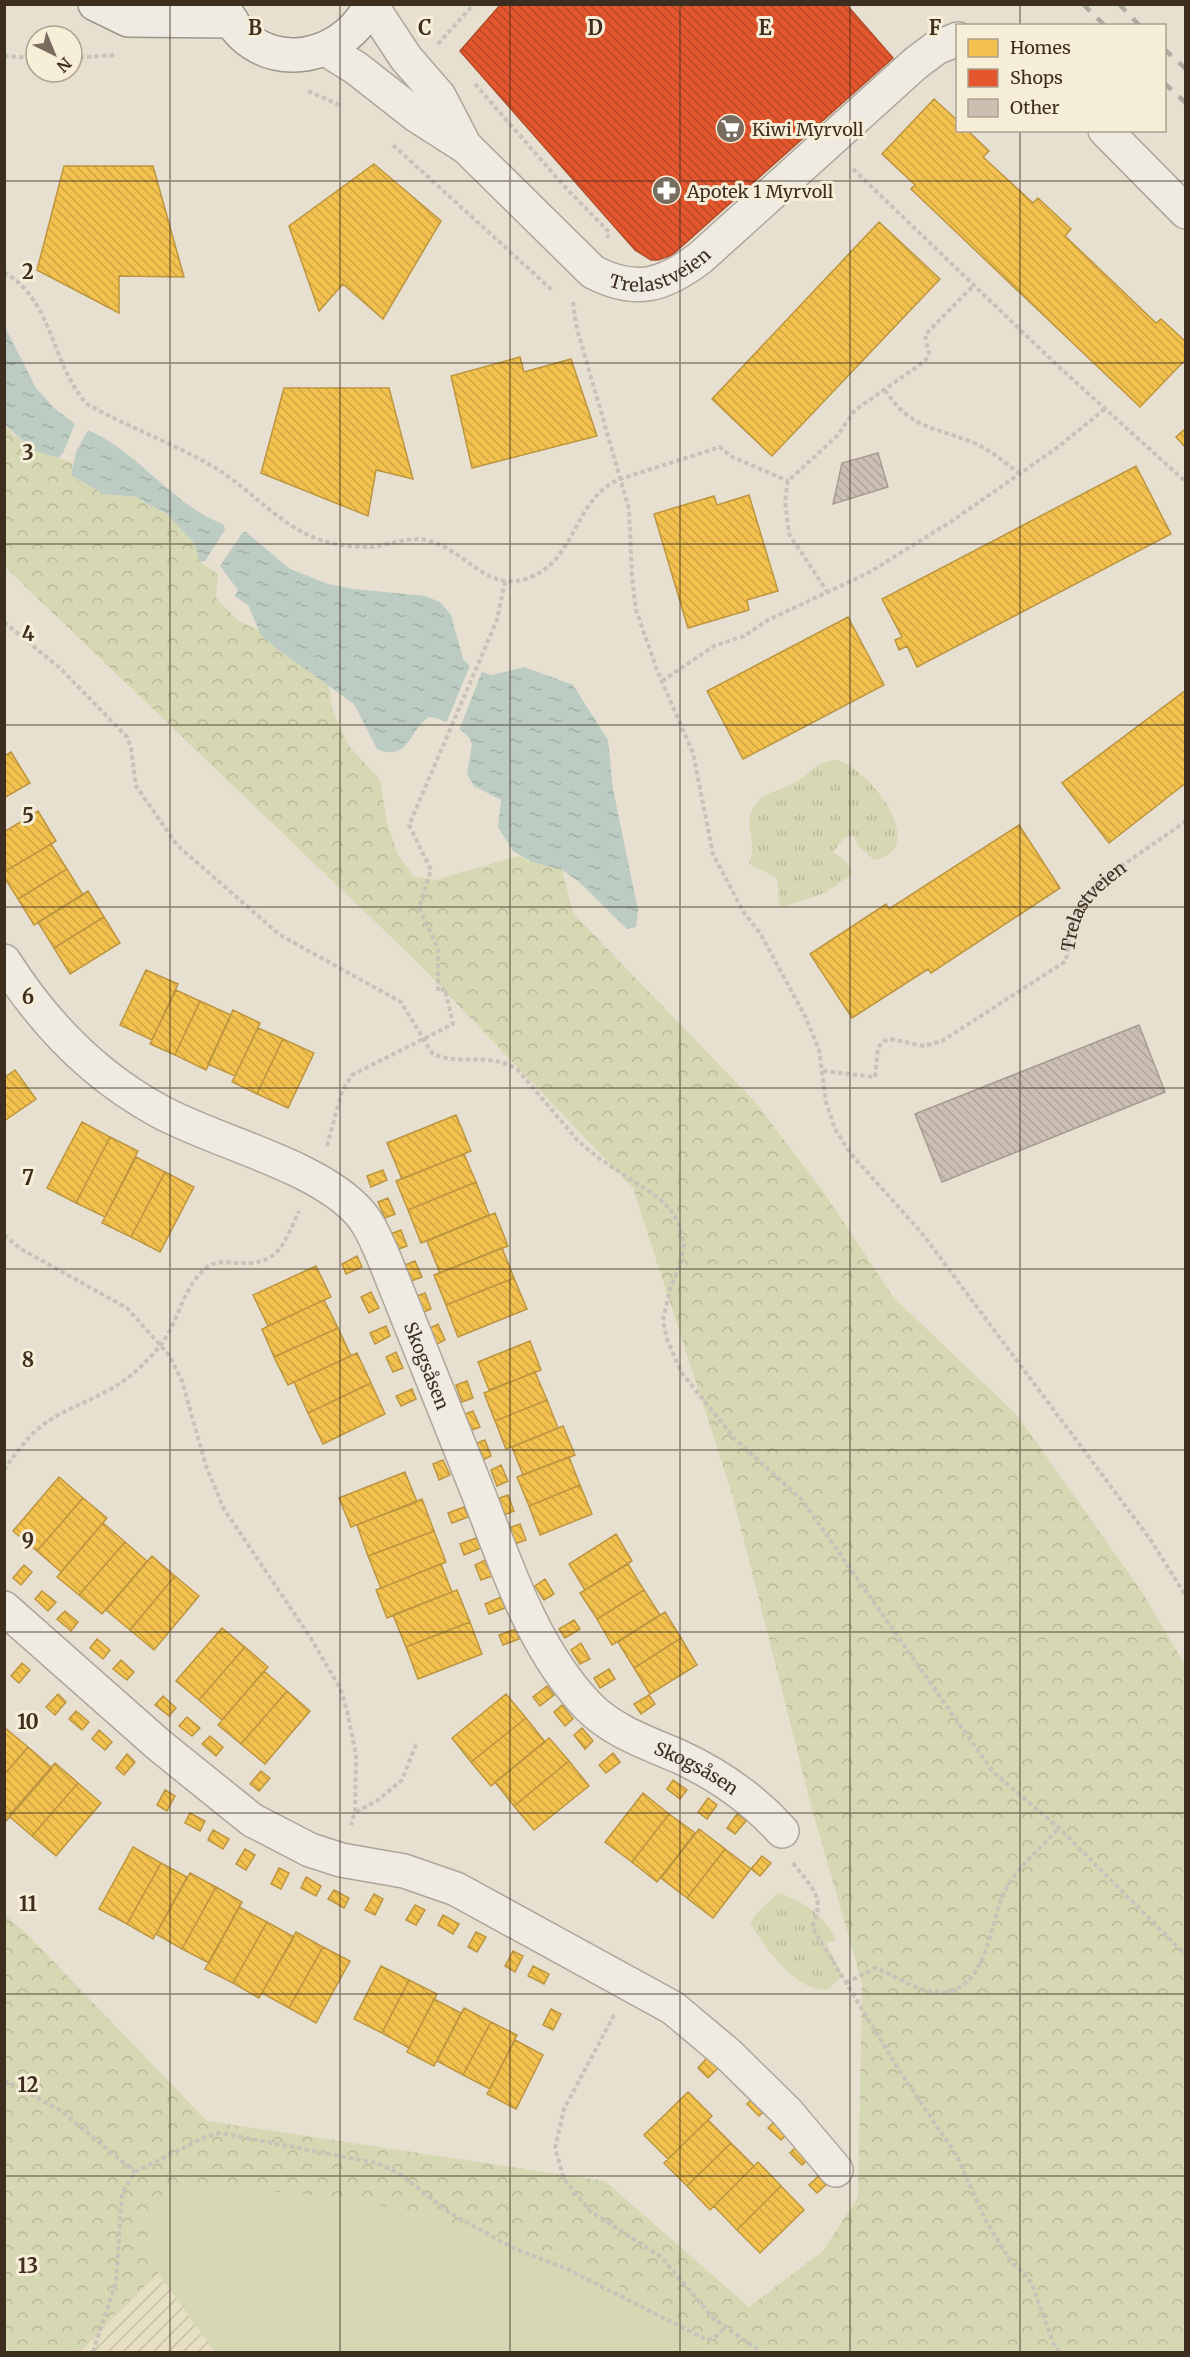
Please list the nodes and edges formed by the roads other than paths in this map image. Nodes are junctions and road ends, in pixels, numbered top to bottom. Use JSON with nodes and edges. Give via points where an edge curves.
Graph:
{"nodes":[{"id":1,"x":94,"y":4,"type":"edge"},
{"id":2,"x":371,"y":5,"type":"edge"},
{"id":3,"x":227,"y":13,"type":"edge"},
{"id":4,"x":956,"y":39,"type":"edge"},
{"id":5,"x":327,"y":50,"type":"junction"},
{"id":6,"x":1107,"y":132,"type":"edge"},
{"id":7,"x":466,"y":147,"type":"junction"},
{"id":8,"x":1185,"y":212,"type":"edge"},
{"id":9,"x":4,"y":961,"type":"edge"},
{"id":10,"x":4,"y":1608,"type":"edge"},
{"id":11,"x":782,"y":1831,"type":"road end"},
{"id":12,"x":836,"y":2170,"type":"dead end"}],
"edges":[{"from":1,"to":3,"type":"street","via":[[128,20]]},
{"from":2,"to":5,"type":"street","via":[[358,27]]},
{"from":2,"to":7,"type":"street","name":"Trelastveien","via":[[406,58],[439,96]]},
{"from":3,"to":5,"type":"street","via":[[254,43],[282,54]]},
{"from":4,"to":7,"type":"street","name":"Trelastveien","via":[[916,63],[700,258],[663,281],[644,285],[609,280],[593,272]]},
{"from":5,"to":7,"type":"street","name":"Trelastveien"},
{"from":6,"to":8,"type":"street"},
{"from":9,"to":11,"type":"street","name":"Skogsåsen","via":[[47,1021],[76,1053],[108,1079],[160,1112],[314,1179],[354,1207],[371,1227],[537,1635],[567,1680],[610,1725],[720,1778],[745,1795]]},
{"from":10,"to":12,"type":"street","via":[[225,1800],[278,1835],[341,1860],[404,1871],[456,1889],[673,2008],[700,2028],[787,2112]]}]}
